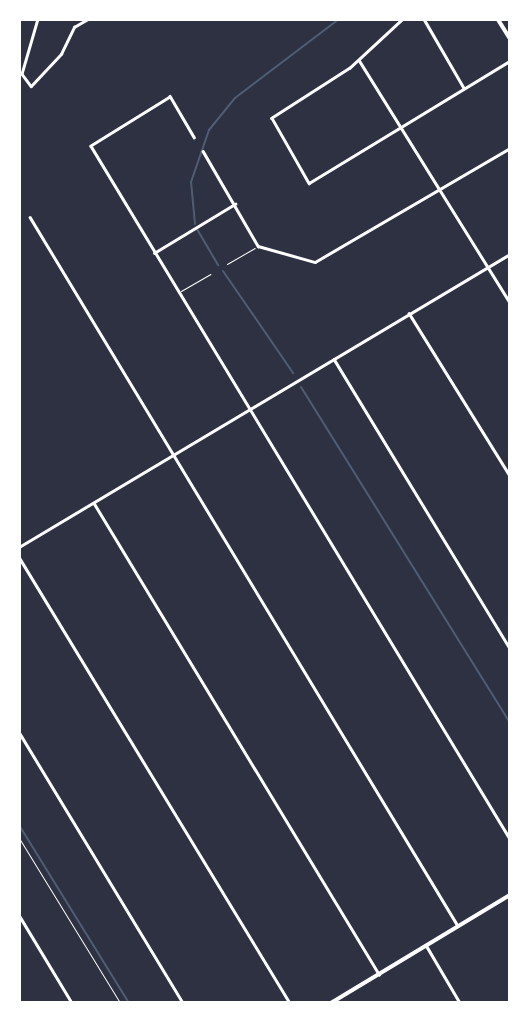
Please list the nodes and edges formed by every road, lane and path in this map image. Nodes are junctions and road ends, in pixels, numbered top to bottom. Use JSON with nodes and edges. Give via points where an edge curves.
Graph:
{"nodes":[{"id":1,"x":38,"y":19,"type":"edge"},
{"id":2,"x":88,"y":19,"type":"edge"},
{"id":3,"x":403,"y":19,"type":"edge"},
{"id":4,"x":424,"y":19,"type":"edge"},
{"id":5,"x":498,"y":19,"type":"edge"},
{"id":6,"x":510,"y":38,"type":"edge"},
{"id":7,"x":359,"y":60,"type":"junction"},
{"id":8,"x":510,"y":61,"type":"edge"},
{"id":9,"x":464,"y":88,"type":"junction"},
{"id":10,"x":398,"y":128,"type":"junction"},
{"id":11,"x":194,"y":138,"type":"dead end"},
{"id":12,"x":510,"y":148,"type":"edge"},
{"id":13,"x":203,"y":151,"type":"dead end"},
{"id":14,"x":441,"y":190,"type":"junction"},
{"id":15,"x":235,"y":204,"type":"junction"},
{"id":16,"x":30,"y":217,"type":"dead end"},
{"id":17,"x":258,"y":246,"type":"junction"},
{"id":18,"x":155,"y":253,"type":"junction"},
{"id":19,"x":510,"y":254,"type":"edge"},
{"id":20,"x":227,"y":264,"type":"dead end"},
{"id":21,"x":488,"y":267,"type":"junction"},
{"id":22,"x":210,"y":274,"type":"dead end"},
{"id":23,"x":179,"y":293,"type":"junction"},
{"id":24,"x":510,"y":303,"type":"edge"},
{"id":25,"x":409,"y":313,"type":"junction"},
{"id":26,"x":334,"y":359,"type":"junction"},
{"id":27,"x":250,"y":409,"type":"junction"},
{"id":28,"x":173,"y":456,"type":"junction"},
{"id":29,"x":510,"y":476,"type":"edge"},
{"id":30,"x":94,"y":503,"type":"junction"},
{"id":31,"x":19,"y":547,"type":"edge"},
{"id":32,"x":19,"y":556,"type":"edge"},
{"id":33,"x":510,"y":649,"type":"edge"},
{"id":34,"x":19,"y":732,"type":"edge"},
{"id":35,"x":19,"y":838,"type":"edge"},
{"id":36,"x":510,"y":839,"type":"edge"},
{"id":37,"x":510,"y":895,"type":"edge"},
{"id":38,"x":19,"y":915,"type":"edge"},
{"id":39,"x":458,"y":926,"type":"junction"},
{"id":40,"x":426,"y":945,"type":"junction"},
{"id":41,"x":379,"y":974,"type":"junction"},
{"id":42,"x":72,"y":1003,"type":"edge"},
{"id":43,"x":120,"y":1003,"type":"edge"},
{"id":44,"x":183,"y":1003,"type":"edge"},
{"id":45,"x":290,"y":1003,"type":"edge"},
{"id":46,"x":331,"y":1003,"type":"edge"},
{"id":47,"x":460,"y":1003,"type":"edge"}],
"edges":[{"from":1,"to":2,"type":"street","via":[[22,74],[31,86],[61,54],[74,27]]},
{"from":3,"to":7,"type":"street"},
{"from":4,"to":9,"type":"street"},
{"from":5,"to":6,"type":"main road"},
{"from":7,"to":10,"type":"street"},
{"from":7,"to":10,"type":"street","via":[[272,118],[309,183]]},
{"from":8,"to":9,"type":"street"},
{"from":9,"to":10,"type":"street"},
{"from":10,"to":14,"type":"street"},
{"from":11,"to":18,"type":"street","via":[[170,97],[91,146]]},
{"from":12,"to":14,"type":"street"},
{"from":13,"to":15,"type":"street"},
{"from":14,"to":17,"type":"street","via":[[321,260]]},
{"from":14,"to":21,"type":"street"},
{"from":15,"to":17,"type":"street"},
{"from":15,"to":18,"type":"street"},
{"from":16,"to":28,"type":"street"},
{"from":17,"to":20,"type":"lane"},
{"from":18,"to":23,"type":"street"},
{"from":19,"to":21,"type":"street"},
{"from":21,"to":24,"type":"street"},
{"from":21,"to":25,"type":"street"},
{"from":22,"to":23,"type":"lane"},
{"from":23,"to":27,"type":"street"},
{"from":25,"to":26,"type":"street"},
{"from":25,"to":29,"type":"street"},
{"from":26,"to":27,"type":"street"},
{"from":26,"to":33,"type":"street"},
{"from":27,"to":28,"type":"street"},
{"from":27,"to":36,"type":"street"},
{"from":28,"to":30,"type":"street"},
{"from":28,"to":39,"type":"street"},
{"from":30,"to":31,"type":"street"},
{"from":30,"to":41,"type":"street"},
{"from":32,"to":45,"type":"street"},
{"from":34,"to":44,"type":"street"},
{"from":35,"to":43,"type":"lane"},
{"from":37,"to":39,"type":"main road"},
{"from":38,"to":42,"type":"street"},
{"from":39,"to":40,"type":"main road"},
{"from":40,"to":41,"type":"main road"},
{"from":40,"to":47,"type":"street"},
{"from":41,"to":46,"type":"main road"}]}
